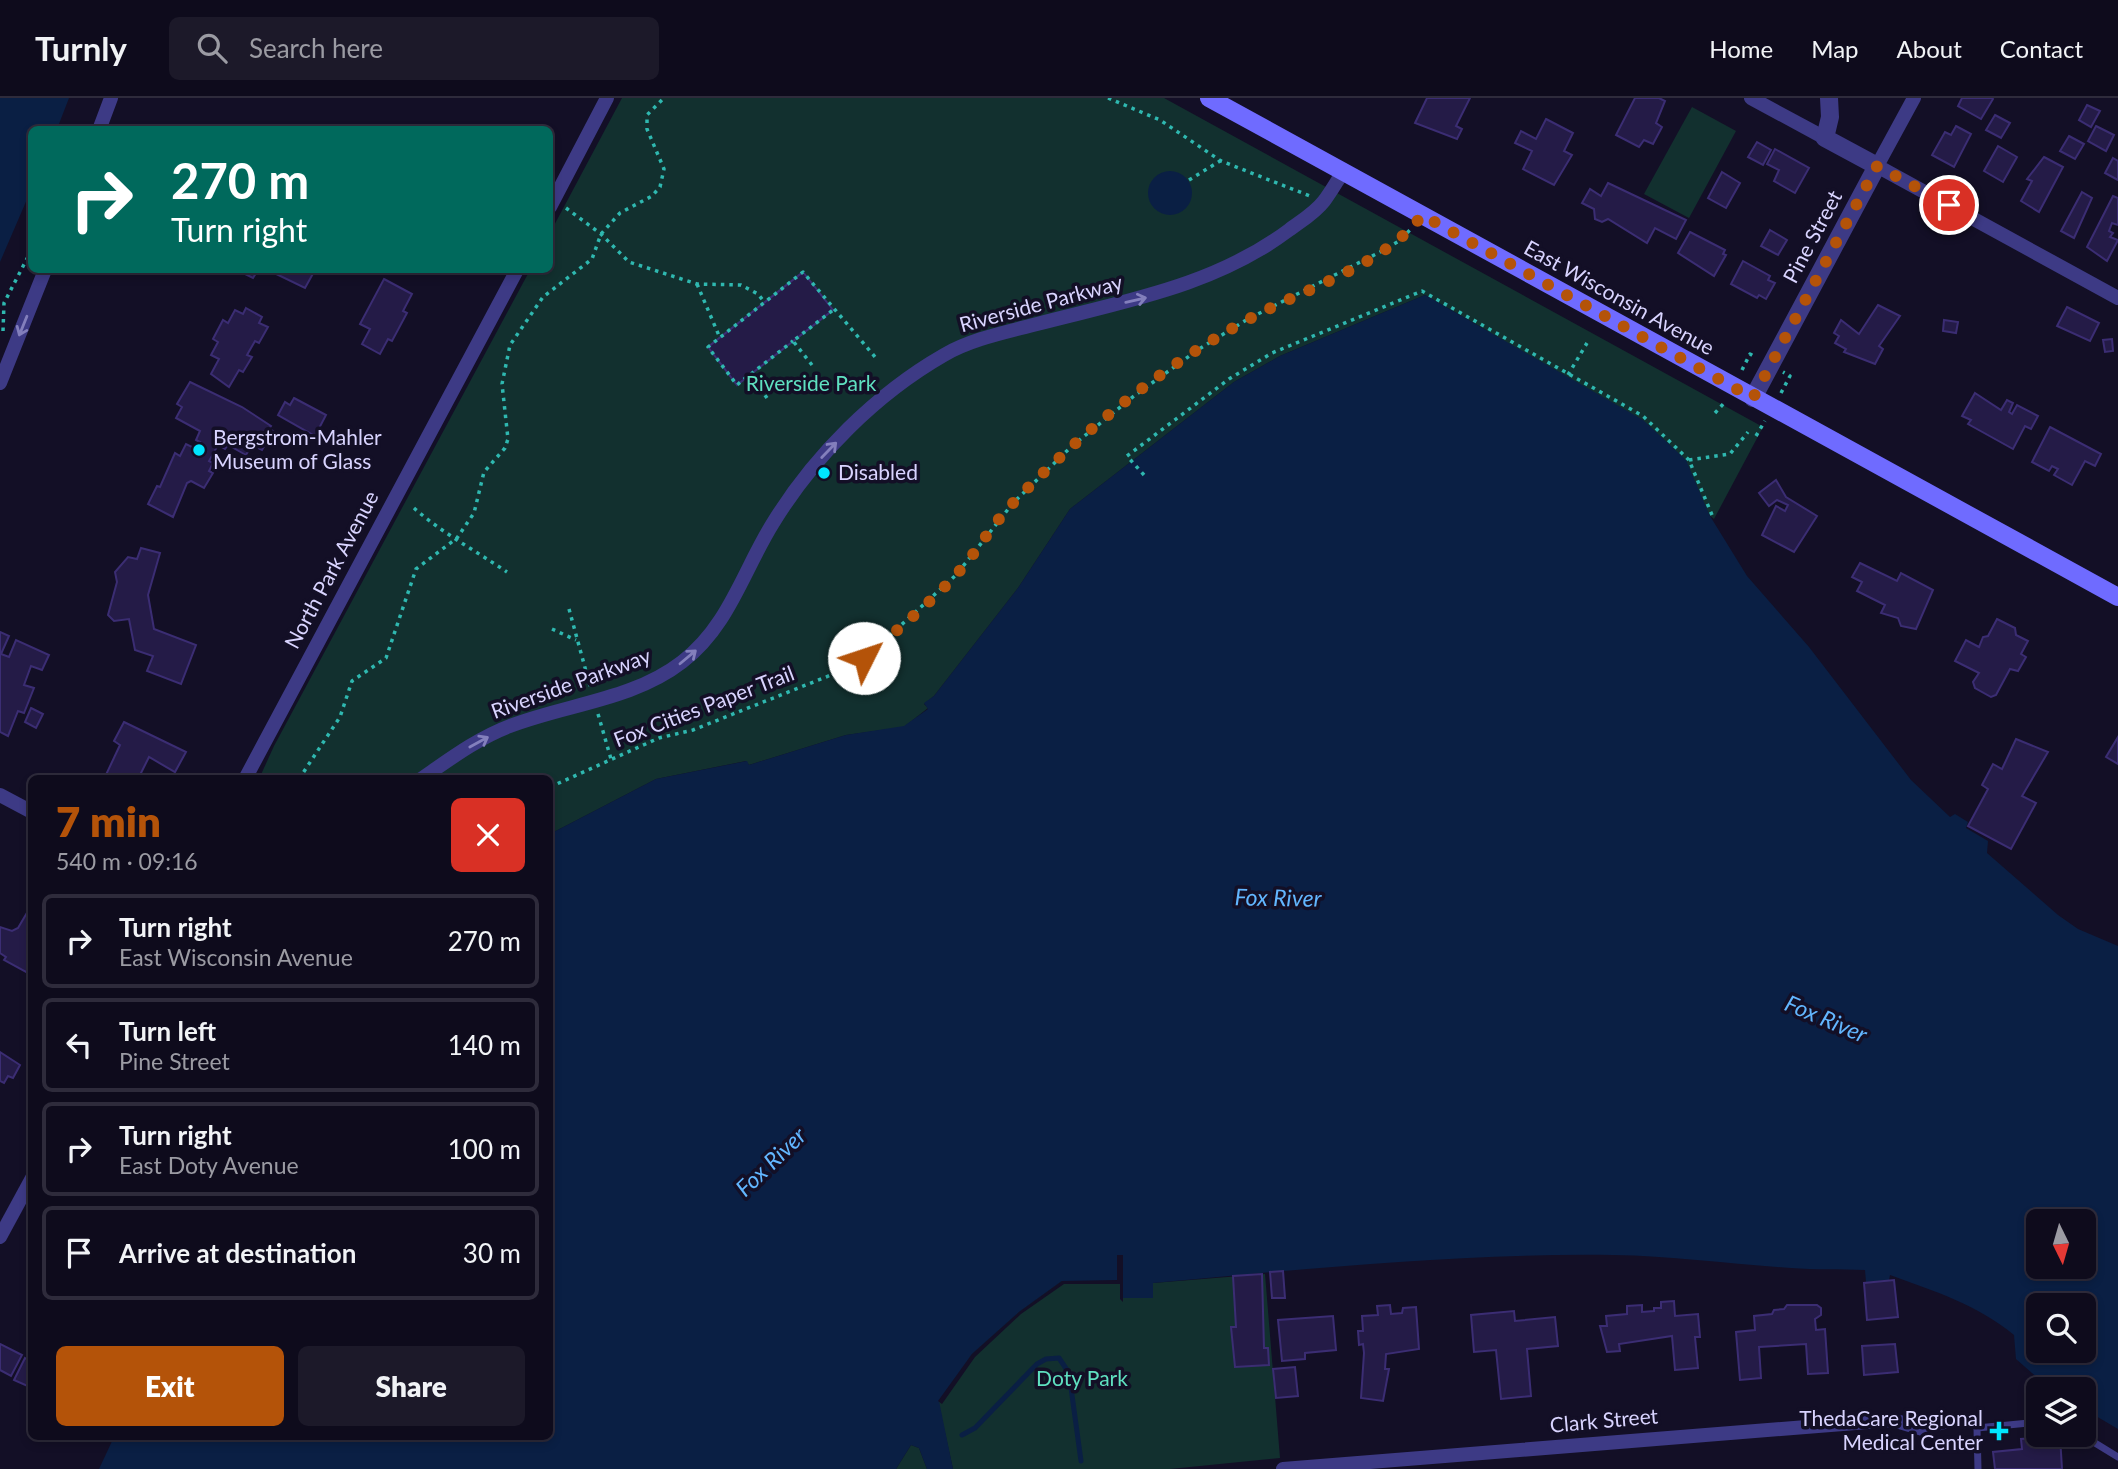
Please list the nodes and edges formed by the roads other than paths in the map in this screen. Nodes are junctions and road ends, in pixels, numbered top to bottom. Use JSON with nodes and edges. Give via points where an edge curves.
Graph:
{"nodes":[{"id":1,"x":111,"y":98,"type":"edge"},
{"id":2,"x":607,"y":98,"type":"edge"},
{"id":3,"x":1209,"y":98,"type":"edge"},
{"id":4,"x":1751,"y":98,"type":"edge"},
{"id":5,"x":1829,"y":98,"type":"edge"},
{"id":6,"x":1914,"y":98,"type":"edge"},
{"id":7,"x":100,"y":126,"type":"edge"},
{"id":8,"x":1825,"y":138,"type":"junction"},
{"id":9,"x":1877,"y":166,"type":"junction"},
{"id":10,"x":1343,"y":172,"type":"junction"},
{"id":11,"x":553,"y":201,"type":"edge"},
{"id":12,"x":44,"y":273,"type":"edge"},
{"id":13,"x":515,"y":273,"type":"edge"},
{"id":14,"x":2118,"y":298,"type":"edge"},
{"id":15,"x":0,"y":383,"type":"edge"},
{"id":16,"x":1753,"y":398,"type":"junction"},
{"id":17,"x":2118,"y":597,"type":"edge"},
{"id":18,"x":247,"y":775,"type":"edge"},
{"id":19,"x":427,"y":775,"type":"edge"},
{"id":20,"x":0,"y":795,"type":"edge"},
{"id":21,"x":28,"y":810,"type":"edge"},
{"id":22,"x":28,"y":1185,"type":"edge"},
{"id":23,"x":0,"y":1237,"type":"edge"},
{"id":24,"x":2026,"y":1423,"type":"edge"},
{"id":25,"x":1977,"y":1428,"type":"junction"},
{"id":26,"x":1926,"y":1430,"type":"joint"},
{"id":27,"x":2096,"y":1444,"type":"edge"},
{"id":28,"x":2118,"y":1457,"type":"edge"},
{"id":29,"x":1283,"y":1469,"type":"edge"},
{"id":30,"x":1978,"y":1469,"type":"edge"}],
"edges":[{"from":1,"to":7,"type":"street"},
{"from":2,"to":11,"type":"street"},
{"from":3,"to":10,"type":"main road","name":"East Wisconsin Avenue"},
{"from":4,"to":8,"type":"street"},
{"from":5,"to":8,"type":"street"},
{"from":6,"to":9,"type":"street","name":"Pine Street"},
{"from":8,"to":9,"type":"street"},
{"from":9,"to":14,"type":"street"},
{"from":9,"to":16,"type":"street","name":"Pine Street"},
{"from":10,"to":16,"type":"main road","name":"East Wisconsin Avenue"},
{"from":19,"to":10,"type":"street","name":"Riverside Parkway","one_way":true,"via":[[508,726],[658,678],[702,644],[734,599],[771,525],[797,486],[886,395],[917,372],[947,353],[981,341],[1144,298],[1221,271],[1305,218],[1324,201]]},
{"from":12,"to":15,"type":"street","one_way":true},
{"from":13,"to":18,"type":"street","name":"North Park Avenue"},
{"from":16,"to":17,"type":"main road","name":"East Wisconsin Avenue"},
{"from":20,"to":21,"type":"street"},
{"from":22,"to":23,"type":"street"},
{"from":24,"to":25,"type":"lane"},
{"from":25,"to":26,"type":"lane","via":[[1971,1419]]},
{"from":25,"to":30,"type":"lane"},
{"from":26,"to":29,"type":"street","name":"Clark Street","via":[[1893,1420]]},
{"from":27,"to":28,"type":"lane"}]}
